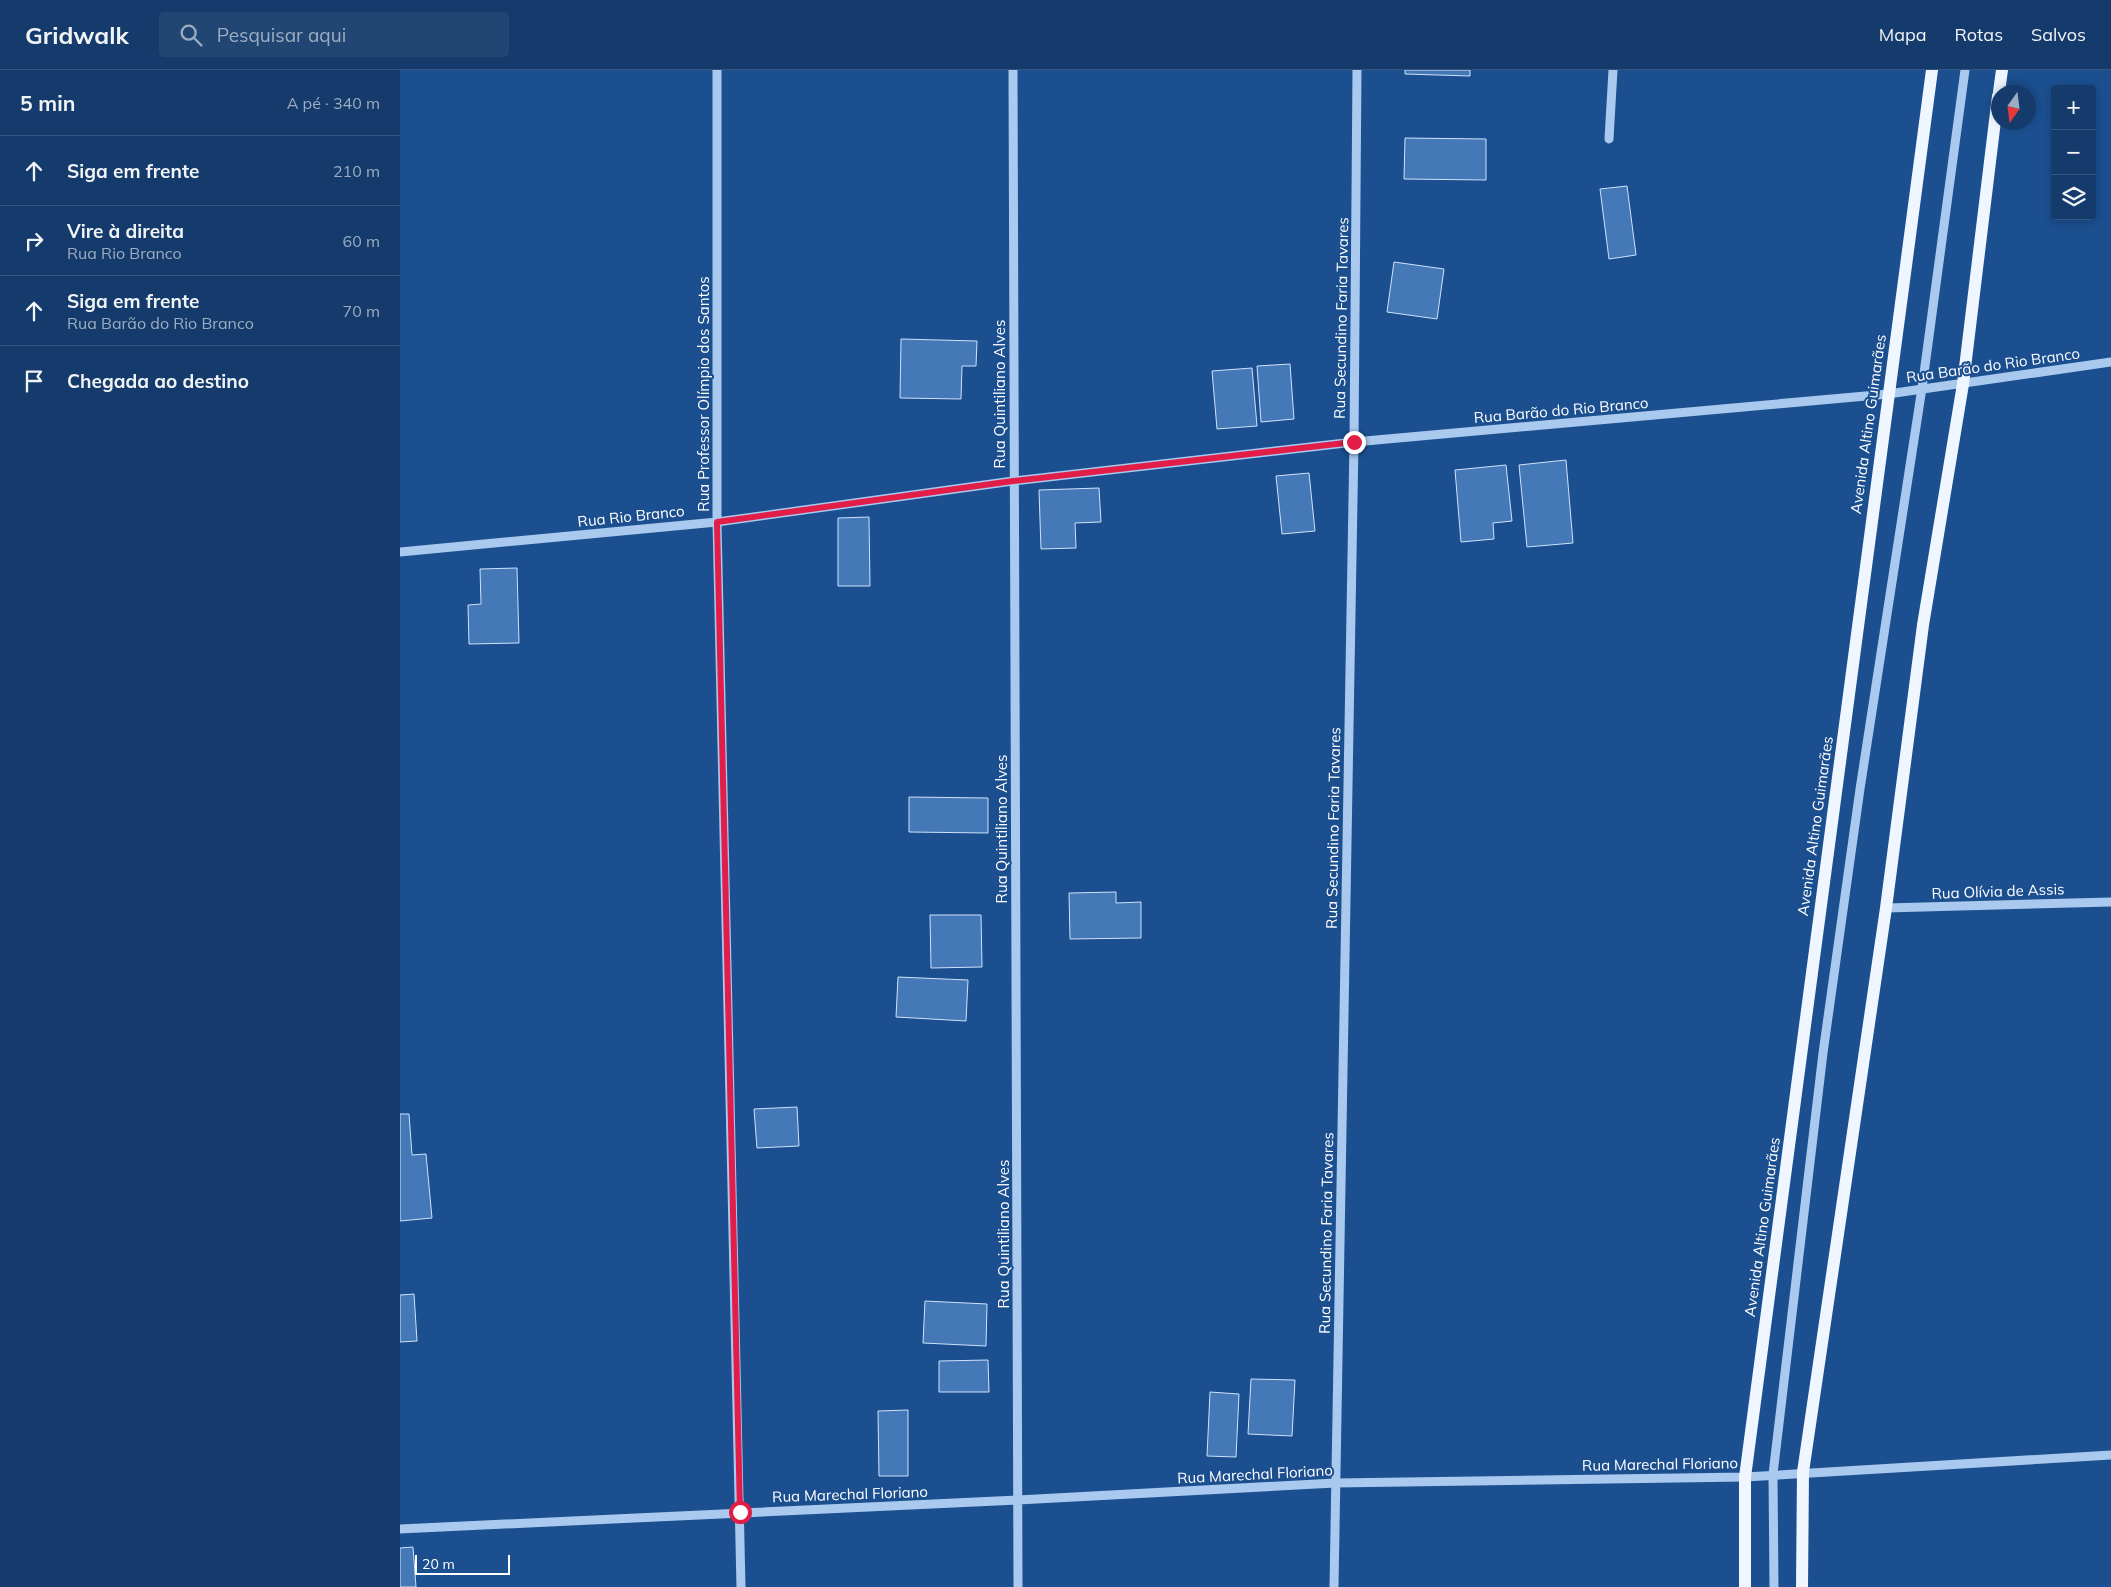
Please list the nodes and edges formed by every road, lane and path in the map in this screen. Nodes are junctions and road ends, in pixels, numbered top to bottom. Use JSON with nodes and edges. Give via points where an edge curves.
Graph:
{"nodes":[{"id":1,"x":717,"y":70,"type":"edge"},
{"id":2,"x":1013,"y":70,"type":"edge"},
{"id":3,"x":1357,"y":70,"type":"edge"},
{"id":4,"x":1613,"y":70,"type":"edge"},
{"id":5,"x":1932,"y":70,"type":"edge"},
{"id":6,"x":1965,"y":70,"type":"edge"},
{"id":7,"x":2002,"y":70,"type":"edge"},
{"id":8,"x":2000,"y":85,"type":"edge"},
{"id":9,"x":1995,"y":130,"type":"edge"},
{"id":10,"x":1609,"y":139,"type":"dead end"},
{"id":11,"x":2111,"y":362,"type":"edge"},
{"id":12,"x":1964,"y":384,"type":"junction"},
{"id":13,"x":1922,"y":388,"type":"junction"},
{"id":14,"x":1888,"y":394,"type":"junction"},
{"id":15,"x":1354,"y":442,"type":"junction"},
{"id":16,"x":1013,"y":481,"type":"junction"},
{"id":17,"x":717,"y":522,"type":"junction"},
{"id":18,"x":400,"y":552,"type":"edge"},
{"id":19,"x":2111,"y":902,"type":"edge"},
{"id":20,"x":1886,"y":908,"type":"junction"},
{"id":21,"x":2111,"y":1454,"type":"edge"},
{"id":22,"x":1803,"y":1472,"type":"junction"},
{"id":23,"x":1773,"y":1474,"type":"junction"},
{"id":24,"x":1745,"y":1476,"type":"junction"},
{"id":25,"x":1335,"y":1483,"type":"junction"},
{"id":26,"x":1018,"y":1500,"type":"junction"},
{"id":27,"x":740,"y":1512,"type":"junction"},
{"id":28,"x":400,"y":1529,"type":"edge"},
{"id":29,"x":741,"y":1587,"type":"edge"},
{"id":30,"x":1018,"y":1587,"type":"edge"},
{"id":31,"x":1334,"y":1587,"type":"edge"},
{"id":32,"x":1745,"y":1587,"type":"edge"},
{"id":33,"x":1774,"y":1587,"type":"edge"},
{"id":34,"x":1802,"y":1587,"type":"edge"}],
"edges":[{"from":1,"to":17,"type":"street","name":"Rua Professor Olímpio dos Santos"},
{"from":2,"to":16,"type":"street","name":"Rua Quintiliano Alves"},
{"from":3,"to":15,"type":"street","name":"Rua Secundino Faria Tavares"},
{"from":4,"to":10,"type":"street"},
{"from":5,"to":14,"type":"main road","name":"Avenida Altino Guimarães"},
{"from":6,"to":13,"type":"street"},
{"from":7,"to":8,"type":"main road"},
{"from":9,"to":12,"type":"main road"},
{"from":11,"to":12,"type":"street","name":"Rua Barão do Rio Branco"},
{"from":12,"to":13,"type":"street","name":"Rua Barão do Rio Branco"},
{"from":12,"to":20,"type":"main road","via":[[1923,625]]},
{"from":13,"to":14,"type":"street","name":"Rua Barão do Rio Branco"},
{"from":13,"to":23,"type":"street","via":[[1823,1053]]},
{"from":14,"to":15,"type":"street","name":"Rua Barão do Rio Branco"},
{"from":14,"to":24,"type":"main road","name":"Avenida Altino Guimarães"},
{"from":15,"to":16,"type":"street","name":"Rua Barão do Rio Branco"},
{"from":15,"to":25,"type":"street","name":"Rua Secundino Faria Tavares"},
{"from":16,"to":17,"type":"street","name":"Rua Rio Branco"},
{"from":16,"to":26,"type":"street","name":"Rua Quintiliano Alves"},
{"from":17,"to":18,"type":"street","name":"Rua Rio Branco"},
{"from":17,"to":27,"type":"street","name":"Rua Professor Olímpio dos Santos"},
{"from":19,"to":20,"type":"street","name":"Rua Olívia de Assis"},
{"from":20,"to":22,"type":"main road"},
{"from":21,"to":22,"type":"street","name":"Rua Marechal Floriano"},
{"from":22,"to":23,"type":"street","name":"Rua Marechal Floriano"},
{"from":22,"to":34,"type":"main road"},
{"from":23,"to":24,"type":"street","name":"Rua Marechal Floriano"},
{"from":23,"to":33,"type":"street"},
{"from":24,"to":25,"type":"street","name":"Rua Marechal Floriano"},
{"from":24,"to":32,"type":"main road","name":"Avenida Altino Guimarães"},
{"from":25,"to":26,"type":"street","name":"Rua Marechal Floriano"},
{"from":25,"to":31,"type":"street","name":"Rua Secundino Faria Tavares"},
{"from":26,"to":27,"type":"street","name":"Rua Marechal Floriano"},
{"from":26,"to":30,"type":"street","name":"Rua Quintiliano Alves"},
{"from":27,"to":28,"type":"street","name":"Rua Marechal Floriano"},
{"from":27,"to":29,"type":"street","name":"Rua Professor Olímpio dos Santos"}]}
